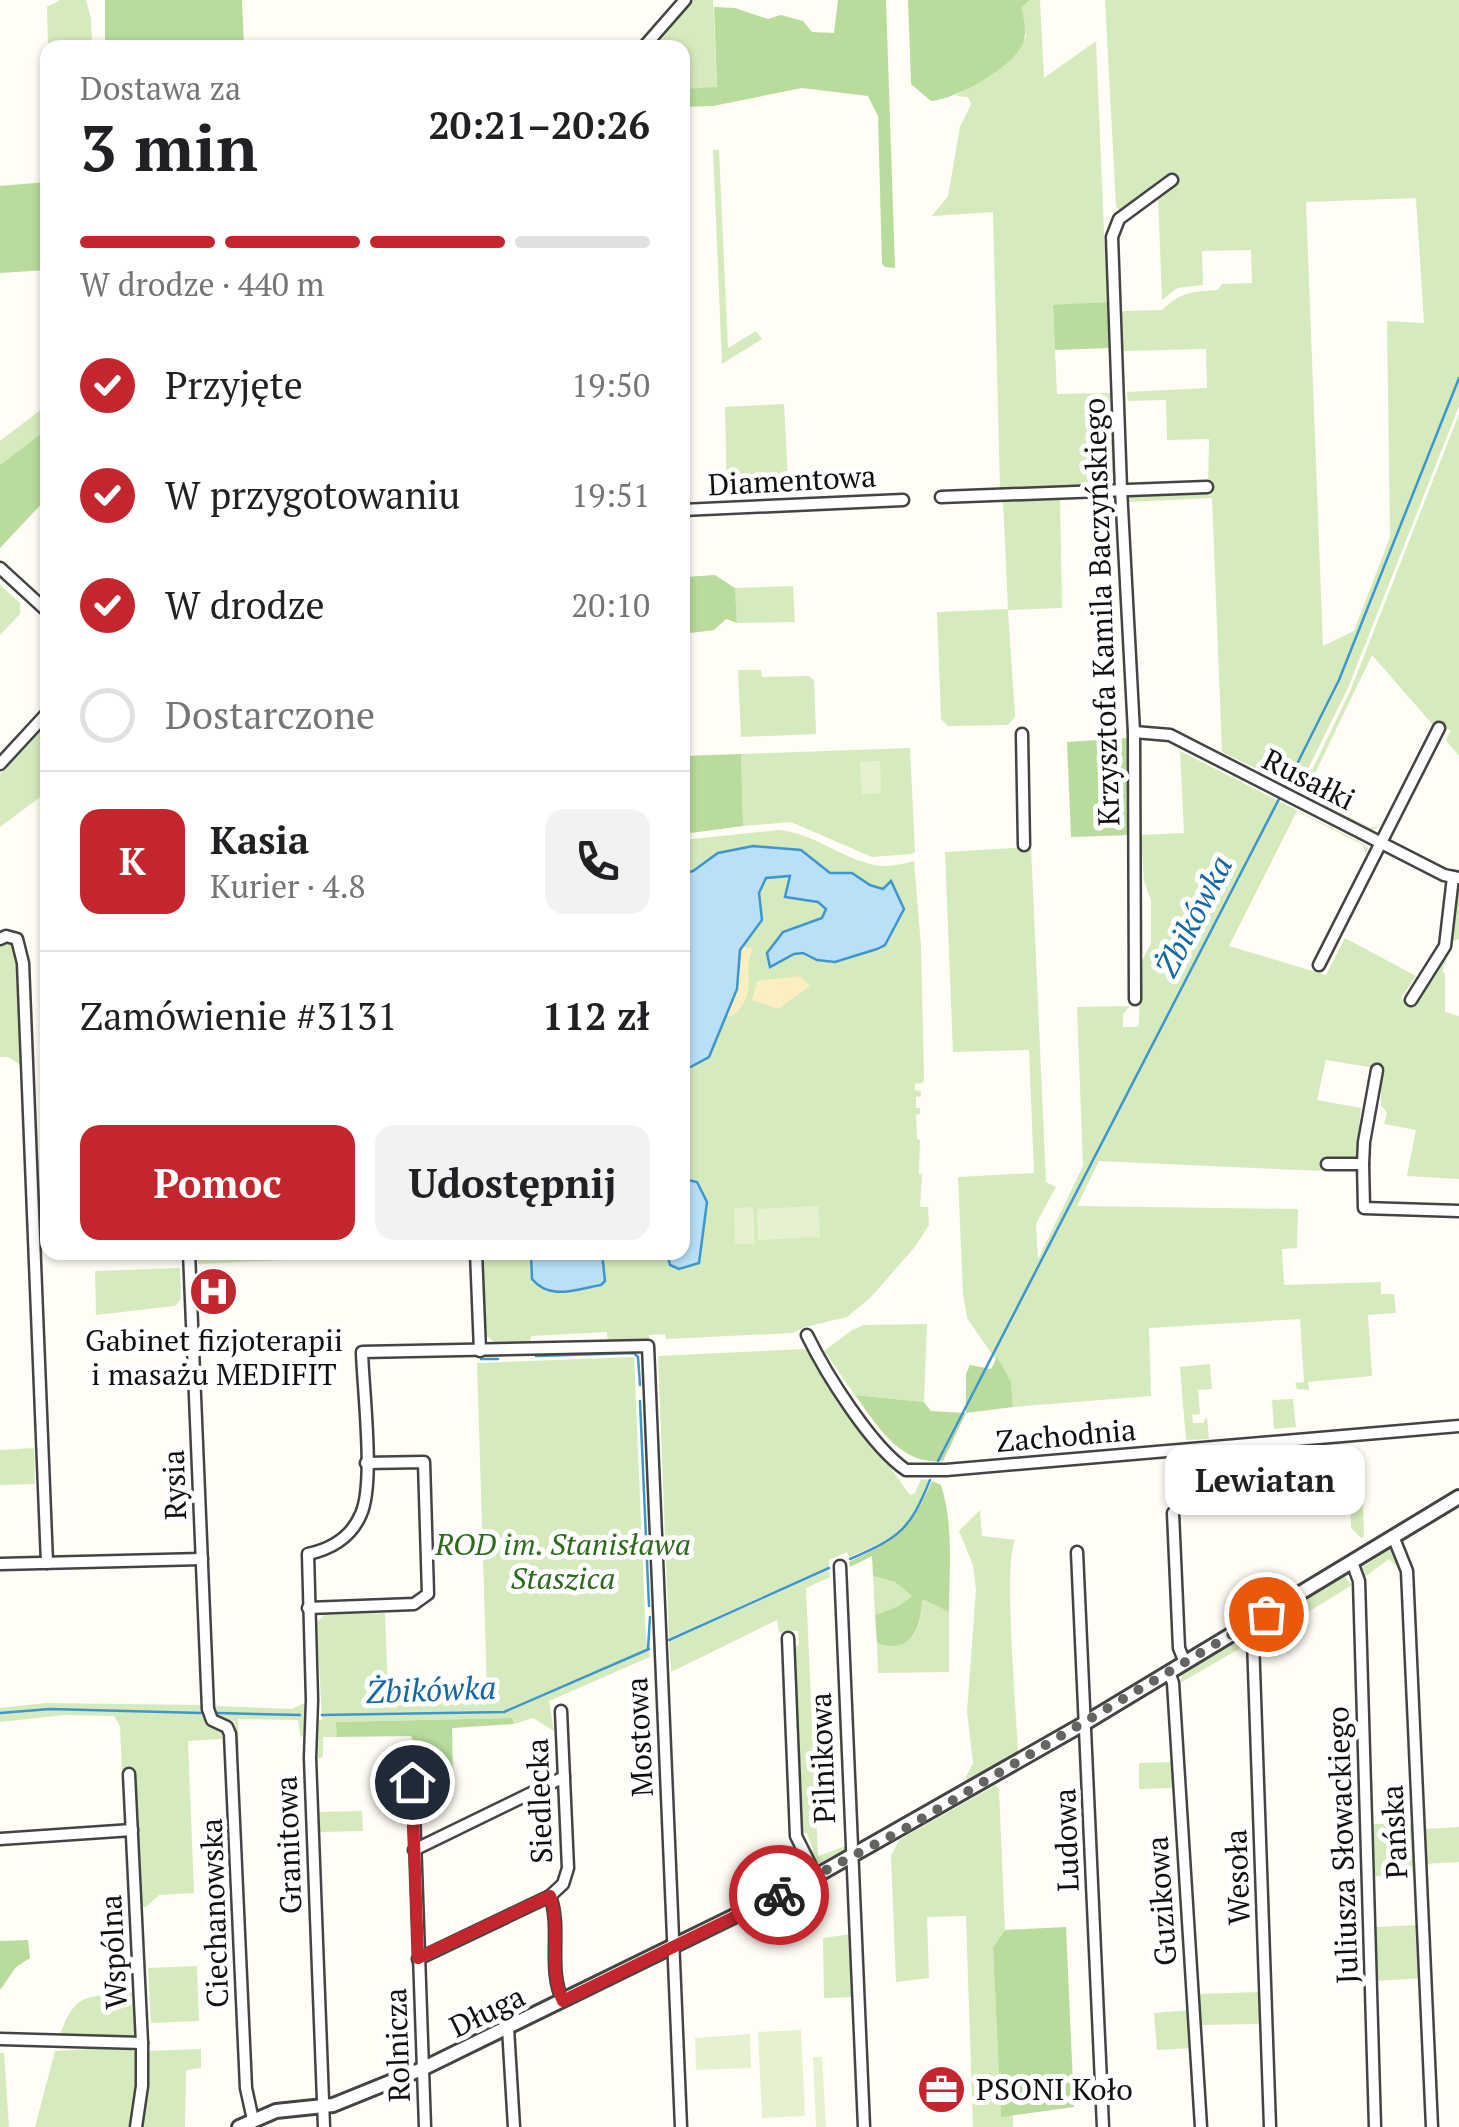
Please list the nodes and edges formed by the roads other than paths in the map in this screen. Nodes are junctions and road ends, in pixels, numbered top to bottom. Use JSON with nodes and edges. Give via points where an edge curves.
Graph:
{"nodes":[{"id":1,"x":685,"y":0,"type":"edge"},
{"id":2,"x":650,"y":40,"type":"edge"},
{"id":3,"x":1172,"y":180,"type":"dead end"},
{"id":4,"x":1207,"y":487,"type":"dead end"},
{"id":5,"x":1120,"y":489,"type":"junction"},
{"id":6,"x":941,"y":497,"type":"dead end"},
{"id":7,"x":903,"y":500,"type":"dead end"},
{"id":8,"x":690,"y":510,"type":"edge"},
{"id":9,"x":0,"y":568,"type":"edge"},
{"id":10,"x":40,"y":605,"type":"edge"},
{"id":11,"x":40,"y":721,"type":"edge"},
{"id":12,"x":1439,"y":728,"type":"dead end"},
{"id":13,"x":1134,"y":732,"type":"junction"},
{"id":14,"x":1022,"y":734,"type":"dead end"},
{"id":15,"x":0,"y":764,"type":"edge"},
{"id":16,"x":1381,"y":843,"type":"junction"},
{"id":17,"x":1024,"y":845,"type":"dead end"},
{"id":18,"x":1456,"y":878,"type":"edge"},
{"id":19,"x":0,"y":939,"type":"edge"},
{"id":20,"x":1319,"y":965,"type":"dead end"},
{"id":21,"x":1135,"y":1000,"type":"dead end"},
{"id":22,"x":1411,"y":1000,"type":"dead end"},
{"id":23,"x":1377,"y":1070,"type":"dead end"},
{"id":24,"x":1327,"y":1164,"type":"dead end"},
{"id":25,"x":1363,"y":1169,"type":"junction"},
{"id":26,"x":1459,"y":1211,"type":"edge"},
{"id":27,"x":189,"y":1260,"type":"edge"},
{"id":28,"x":476,"y":1260,"type":"edge"},
{"id":29,"x":807,"y":1335,"type":"dead end"},
{"id":30,"x":480,"y":1351,"type":"junction"},
{"id":31,"x":1459,"y":1426,"type":"edge"},
{"id":32,"x":366,"y":1463,"type":"junction"},
{"id":33,"x":1459,"y":1497,"type":"edge"},
{"id":34,"x":1173,"y":1513,"type":"dead end"},
{"id":35,"x":1393,"y":1536,"type":"junction"},
{"id":36,"x":1077,"y":1552,"type":"dead end"},
{"id":37,"x":202,"y":1560,"type":"junction"},
{"id":38,"x":1352,"y":1562,"type":"junction"},
{"id":39,"x":47,"y":1563,"type":"junction"},
{"id":40,"x":0,"y":1564,"type":"edge"},
{"id":41,"x":840,"y":1566,"type":"dead end"},
{"id":42,"x":308,"y":1608,"type":"junction"},
{"id":43,"x":1247,"y":1626,"type":"junction"},
{"id":44,"x":788,"y":1638,"type":"dead end"},
{"id":45,"x":1185,"y":1663,"type":"junction"},
{"id":46,"x":1170,"y":1672,"type":"junction"},
{"id":47,"x":562,"y":1711,"type":"dead end"},
{"id":48,"x":209,"y":1715,"type":"joint"},
{"id":49,"x":1085,"y":1723,"type":"junction"},
{"id":50,"x":128,"y":1774,"type":"dead end"},
{"id":51,"x":564,"y":1777,"type":"junction"},
{"id":52,"x":412,"y":1782,"type":"dead end"},
{"id":53,"x":132,"y":1830,"type":"junction"},
{"id":54,"x":0,"y":1839,"type":"edge"},
{"id":55,"x":414,"y":1850,"type":"junction"},
{"id":56,"x":852,"y":1857,"type":"junction"},
{"id":57,"x":816,"y":1876,"type":"junction"},
{"id":58,"x":550,"y":1896,"type":"junction"},
{"id":59,"x":673,"y":1948,"type":"junction"},
{"id":60,"x":418,"y":1958,"type":"junction"},
{"id":61,"x":563,"y":2001,"type":"junction"},
{"id":62,"x":508,"y":2028,"type":"junction"},
{"id":63,"x":0,"y":2039,"type":"edge"},
{"id":64,"x":142,"y":2043,"type":"junction"},
{"id":65,"x":422,"y":2069,"type":"junction"},
{"id":66,"x":323,"y":2107,"type":"junction"},
{"id":67,"x":252,"y":2123,"type":"edge"},
{"id":68,"x":136,"y":2127,"type":"edge"},
{"id":69,"x":239,"y":2127,"type":"edge"},
{"id":70,"x":324,"y":2127,"type":"edge"},
{"id":71,"x":425,"y":2127,"type":"edge"},
{"id":72,"x":514,"y":2127,"type":"edge"},
{"id":73,"x":681,"y":2127,"type":"edge"},
{"id":74,"x":864,"y":2127,"type":"edge"},
{"id":75,"x":1103,"y":2127,"type":"edge"},
{"id":76,"x":1201,"y":2127,"type":"edge"},
{"id":77,"x":1270,"y":2127,"type":"edge"},
{"id":78,"x":1376,"y":2127,"type":"edge"},
{"id":79,"x":1432,"y":2127,"type":"edge"}],
"edges":[{"from":1,"to":2,"type":"street"},
{"from":3,"to":5,"type":"street","name":"Krzysztofa Kamila Baczyńskiego","via":[[1116,222],[1112,237]]},
{"from":4,"to":5,"type":"street"},
{"from":5,"to":6,"type":"street"},
{"from":5,"to":13,"type":"street","name":"Krzysztofa Kamila Baczyńskiego"},
{"from":7,"to":8,"type":"street","name":"Diamentowa"},
{"from":9,"to":10,"type":"street"},
{"from":11,"to":15,"type":"street"},
{"from":12,"to":16,"type":"street"},
{"from":13,"to":16,"type":"street","name":"Rusałki","via":[[1170,736]]},
{"from":13,"to":21,"type":"street","name":"Krzysztofa Kamila Baczyńskiego"},
{"from":14,"to":17,"type":"street"},
{"from":16,"to":18,"type":"street","name":"Rusałki"},
{"from":16,"to":20,"type":"street"},
{"from":18,"to":22,"type":"street","via":[[1444,946]]},
{"from":19,"to":39,"type":"street","via":[[17,939],[23,964]]},
{"from":23,"to":25,"type":"street"},
{"from":24,"to":25,"type":"street"},
{"from":25,"to":26,"type":"street","via":[[1364,1208]]},
{"from":27,"to":37,"type":"street","name":"Rysia"},
{"from":28,"to":30,"type":"street"},
{"from":29,"to":31,"type":"street","name":"Zachodnia","via":[[880,1446],[906,1470]]},
{"from":30,"to":32,"type":"street","via":[[362,1352]]},
{"from":30,"to":59,"type":"street","name":"Mostowa","via":[[648,1346]]},
{"from":32,"to":42,"type":"street","name":"Granitowa","via":[[358,1521],[336,1544],[308,1554]]},
{"from":32,"to":42,"type":"street","via":[[424,1462],[428,1594],[414,1604]]},
{"from":33,"to":35,"type":"street","name":"Długa"},
{"from":34,"to":45,"type":"street"},
{"from":35,"to":38,"type":"street","name":"Długa"},
{"from":35,"to":79,"type":"street","name":"Pańska","via":[[1407,1571]]},
{"from":36,"to":49,"type":"street","name":"Ludowa"},
{"from":37,"to":39,"type":"street"},
{"from":37,"to":48,"type":"street","name":"Rysia"},
{"from":38,"to":43,"type":"street","name":"Długa"},
{"from":38,"to":78,"type":"street","name":"Juliusza Słowackiego","via":[[1359,1581]]},
{"from":39,"to":40,"type":"street"},
{"from":41,"to":56,"type":"street","name":"Pilnikowa"},
{"from":42,"to":66,"type":"street","name":"Granitowa"},
{"from":43,"to":45,"type":"street","name":"Długa"},
{"from":43,"to":77,"type":"street","name":"Wesoła","via":[[1253,1640]]},
{"from":44,"to":57,"type":"street","via":[[796,1836]]},
{"from":45,"to":46,"type":"street","name":"Długa"},
{"from":46,"to":49,"type":"street","name":"Długa"},
{"from":46,"to":76,"type":"street","name":"Guzikowa"},
{"from":47,"to":51,"type":"street","name":"Siedlecka"},
{"from":48,"to":67,"type":"street","name":"Ciechanowska","via":[[230,1734]]},
{"from":49,"to":56,"type":"street","name":"Długa"},
{"from":49,"to":75,"type":"street","name":"Ludowa"},
{"from":50,"to":53,"type":"street","name":"Wspólna"},
{"from":51,"to":55,"type":"street"},
{"from":51,"to":58,"type":"street","name":"Siedlecka","via":[[568,1872]]},
{"from":52,"to":55,"type":"street","name":"Rolnicza"},
{"from":53,"to":54,"type":"street"},
{"from":53,"to":64,"type":"street","name":"Wspólna"},
{"from":55,"to":60,"type":"street","name":"Rolnicza"},
{"from":56,"to":57,"type":"street","name":"Długa"},
{"from":56,"to":74,"type":"street","name":"Pilnikowa"},
{"from":57,"to":59,"type":"street","name":"Długa"},
{"from":58,"to":60,"type":"street"},
{"from":58,"to":61,"type":"street","name":"Siedlecka"},
{"from":59,"to":61,"type":"street","name":"Długa"},
{"from":59,"to":73,"type":"street","name":"Mostowa"},
{"from":60,"to":65,"type":"street","name":"Rolnicza"},
{"from":61,"to":62,"type":"street","name":"Długa"},
{"from":62,"to":65,"type":"street","name":"Długa"},
{"from":62,"to":72,"type":"street"},
{"from":63,"to":64,"type":"street"},
{"from":64,"to":68,"type":"street","name":"Wspólna"},
{"from":65,"to":66,"type":"street","name":"Długa"},
{"from":65,"to":71,"type":"street","name":"Rolnicza"},
{"from":66,"to":67,"type":"street","name":"Długa","via":[[276,2111]]},
{"from":66,"to":70,"type":"street","name":"Granitowa"},
{"from":67,"to":69,"type":"street"}]}
